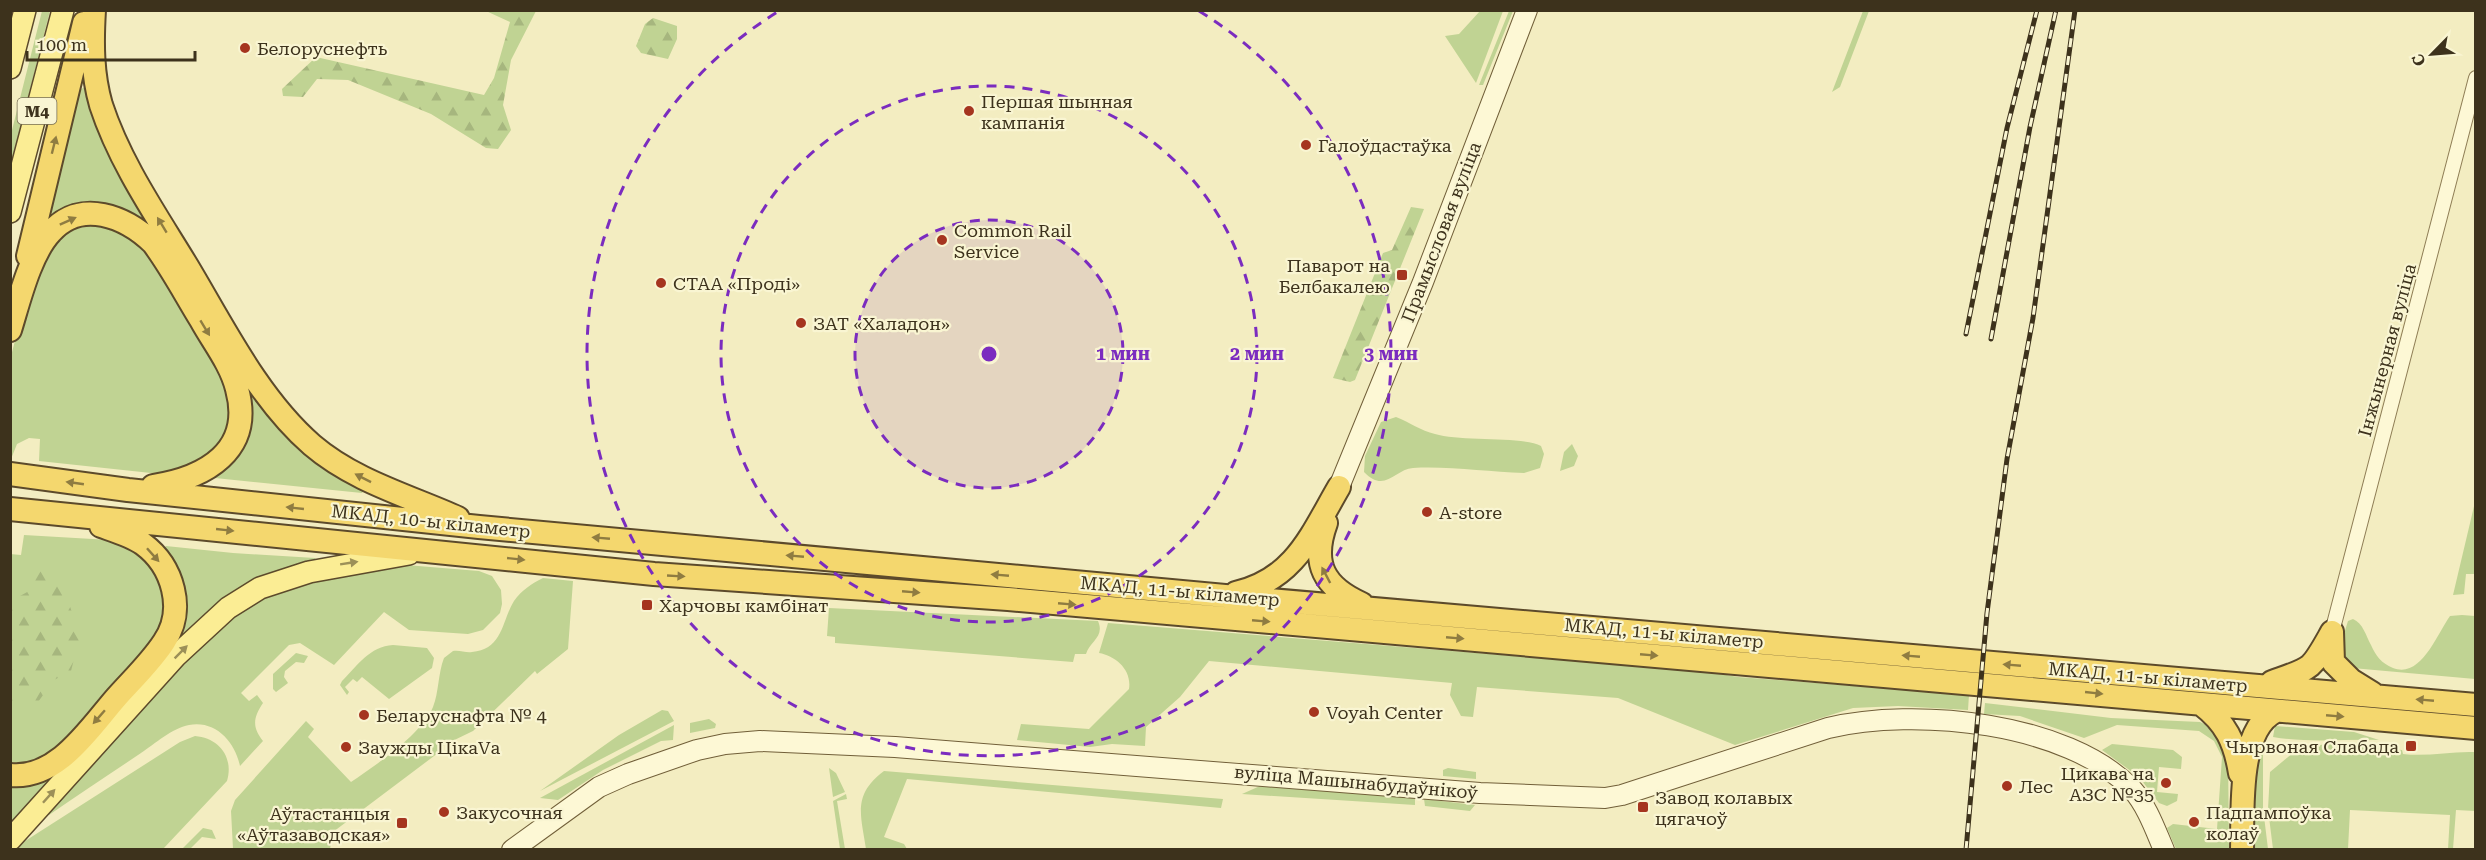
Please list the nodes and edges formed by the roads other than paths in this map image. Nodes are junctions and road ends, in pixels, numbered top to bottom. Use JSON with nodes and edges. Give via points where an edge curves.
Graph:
{"nodes":[{"id":1,"x":25,"y":10,"type":"edge"},
{"id":2,"x":63,"y":10,"type":"edge"},
{"id":3,"x":87,"y":10,"type":"edge"},
{"id":4,"x":94,"y":10,"type":"edge"},
{"id":5,"x":1527,"y":10,"type":"edge"},
{"id":6,"x":10,"y":68,"type":"edge"},
{"id":7,"x":2475,"y":78,"type":"edge"},
{"id":8,"x":10,"y":212,"type":"edge"},
{"id":9,"x":18,"y":304,"type":"junction"},
{"id":10,"x":10,"y":330,"type":"edge"},
{"id":11,"x":17,"y":475,"type":"edge"},
{"id":12,"x":1339,"y":487,"type":"junction"},
{"id":13,"x":128,"y":490,"type":"junction"},
{"id":14,"x":14,"y":509,"type":"edge"},
{"id":15,"x":63,"y":514,"type":"junction"},
{"id":16,"x":479,"y":527,"type":"junction"},
{"id":17,"x":430,"y":550,"type":"junction"},
{"id":18,"x":853,"y":562,"type":"joint"},
{"id":19,"x":853,"y":587,"type":"joint"},
{"id":20,"x":1225,"y":596,"type":"junction"},
{"id":21,"x":1372,"y":609,"type":"junction"},
{"id":22,"x":2332,"y":632,"type":"junction"},
{"id":23,"x":2262,"y":686,"type":"junction"},
{"id":24,"x":2375,"y":696,"type":"junction"},
{"id":25,"x":2201,"y":704,"type":"junction"},
{"id":26,"x":2475,"y":705,"type":"edge"},
{"id":27,"x":2276,"y":711,"type":"junction"},
{"id":28,"x":2475,"y":728,"type":"edge"},
{"id":29,"x":10,"y":776,"type":"edge"},
{"id":30,"x":2243,"y":796,"type":"junction"},
{"id":31,"x":10,"y":840,"type":"edge"},
{"id":32,"x":512,"y":849,"type":"edge"},
{"id":33,"x":2164,"y":849,"type":"edge"},
{"id":34,"x":2242,"y":849,"type":"edge"}],
"edges":[{"from":1,"to":6,"type":"main road"},
{"from":2,"to":8,"type":"main road","number":"М4"},
{"from":9,"to":3,"type":"highway","one_way":true},
{"from":16,"to":4,"type":"highway","one_way":true,"via":[[348,470],[312,445],[265,390],[120,151],[96,87]]},
{"from":5,"to":12,"type":"main road","name":"Прамысловая вуліца"},
{"from":7,"to":22,"type":"street","name":"Інжынерная вуліца"},
{"from":9,"to":10,"type":"highway"},
{"from":9,"to":13,"type":"highway","one_way":true,"via":[[50,232],[81,216],[101,214],[128,223],[153,243],[167,263],[231,372],[240,401],[236,434],[224,456],[208,470],[173,483]]},
{"from":13,"to":11,"type":"highway","name":"МКАД, 10-ы кіламетр","one_way":true},
{"from":12,"to":20,"type":"highway","via":[[1290,566],[1257,588]]},
{"from":21,"to":12,"type":"highway","one_way":true,"via":[[1339,592],[1327,579],[1321,564],[1321,538]]},
{"from":16,"to":13,"type":"highway","name":"МКАД, 10-ы кіламетр","one_way":true},
{"from":14,"to":15,"type":"highway","name":"МКАД, 10-ы кіламетр"},
{"from":15,"to":17,"type":"highway","name":"МКАД, 10-ы кіламетр","one_way":true},
{"from":15,"to":29,"type":"highway","one_way":true,"via":[[143,544],[160,562],[172,584],[174,613],[165,641],[74,745],[39,774]]},
{"from":18,"to":16,"type":"highway","name":"МКАД, 10-ы кіламетр","one_way":true},
{"from":17,"to":19,"type":"highway","name":"МКАД, 10-ы кіламетр","one_way":true,"via":[[654,574]]},
{"from":31,"to":17,"type":"main road","one_way":true,"via":[[176,657],[241,598],[309,572]]},
{"from":20,"to":18,"type":"highway","name":"МКАД, 11-ы кіламетр","one_way":true},
{"from":19,"to":25,"type":"highway","name":"МКАД, 11-ы кіламетр","one_way":true},
{"from":20,"to":21,"type":"highway","name":"МКАД, 11-ы кіламетр"},
{"from":23,"to":21,"type":"highway","name":"МКАД, 11-ы кіламетр","one_way":true},
{"from":22,"to":23,"type":"highway","via":[[2304,672]]},
{"from":22,"to":24,"type":"highway","via":[[2333,662]]},
{"from":23,"to":24,"type":"highway","name":"МКАД, 11-ы кіламетр"},
{"from":26,"to":24,"type":"highway","name":"МКАД, 11-ы кіламетр","one_way":true},
{"from":25,"to":27,"type":"highway","name":"МКАД, 11-ы кіламетр"},
{"from":25,"to":30,"type":"highway","via":[[2227,729]]},
{"from":27,"to":28,"type":"highway","name":"МКАД, 11-ы кіламетр","one_way":true},
{"from":27,"to":30,"type":"highway","via":[[2254,732]]},
{"from":30,"to":34,"type":"highway"},
{"from":32,"to":33,"type":"main road","name":"вуліца Машынабудаўнікоў","via":[[599,787],[667,759],[725,744],[854,744],[1480,793],[1605,798],[1828,728],[1868,720],[1913,718],[2008,731],[2058,742],[2083,753],[2131,789],[2143,804]]}]}
